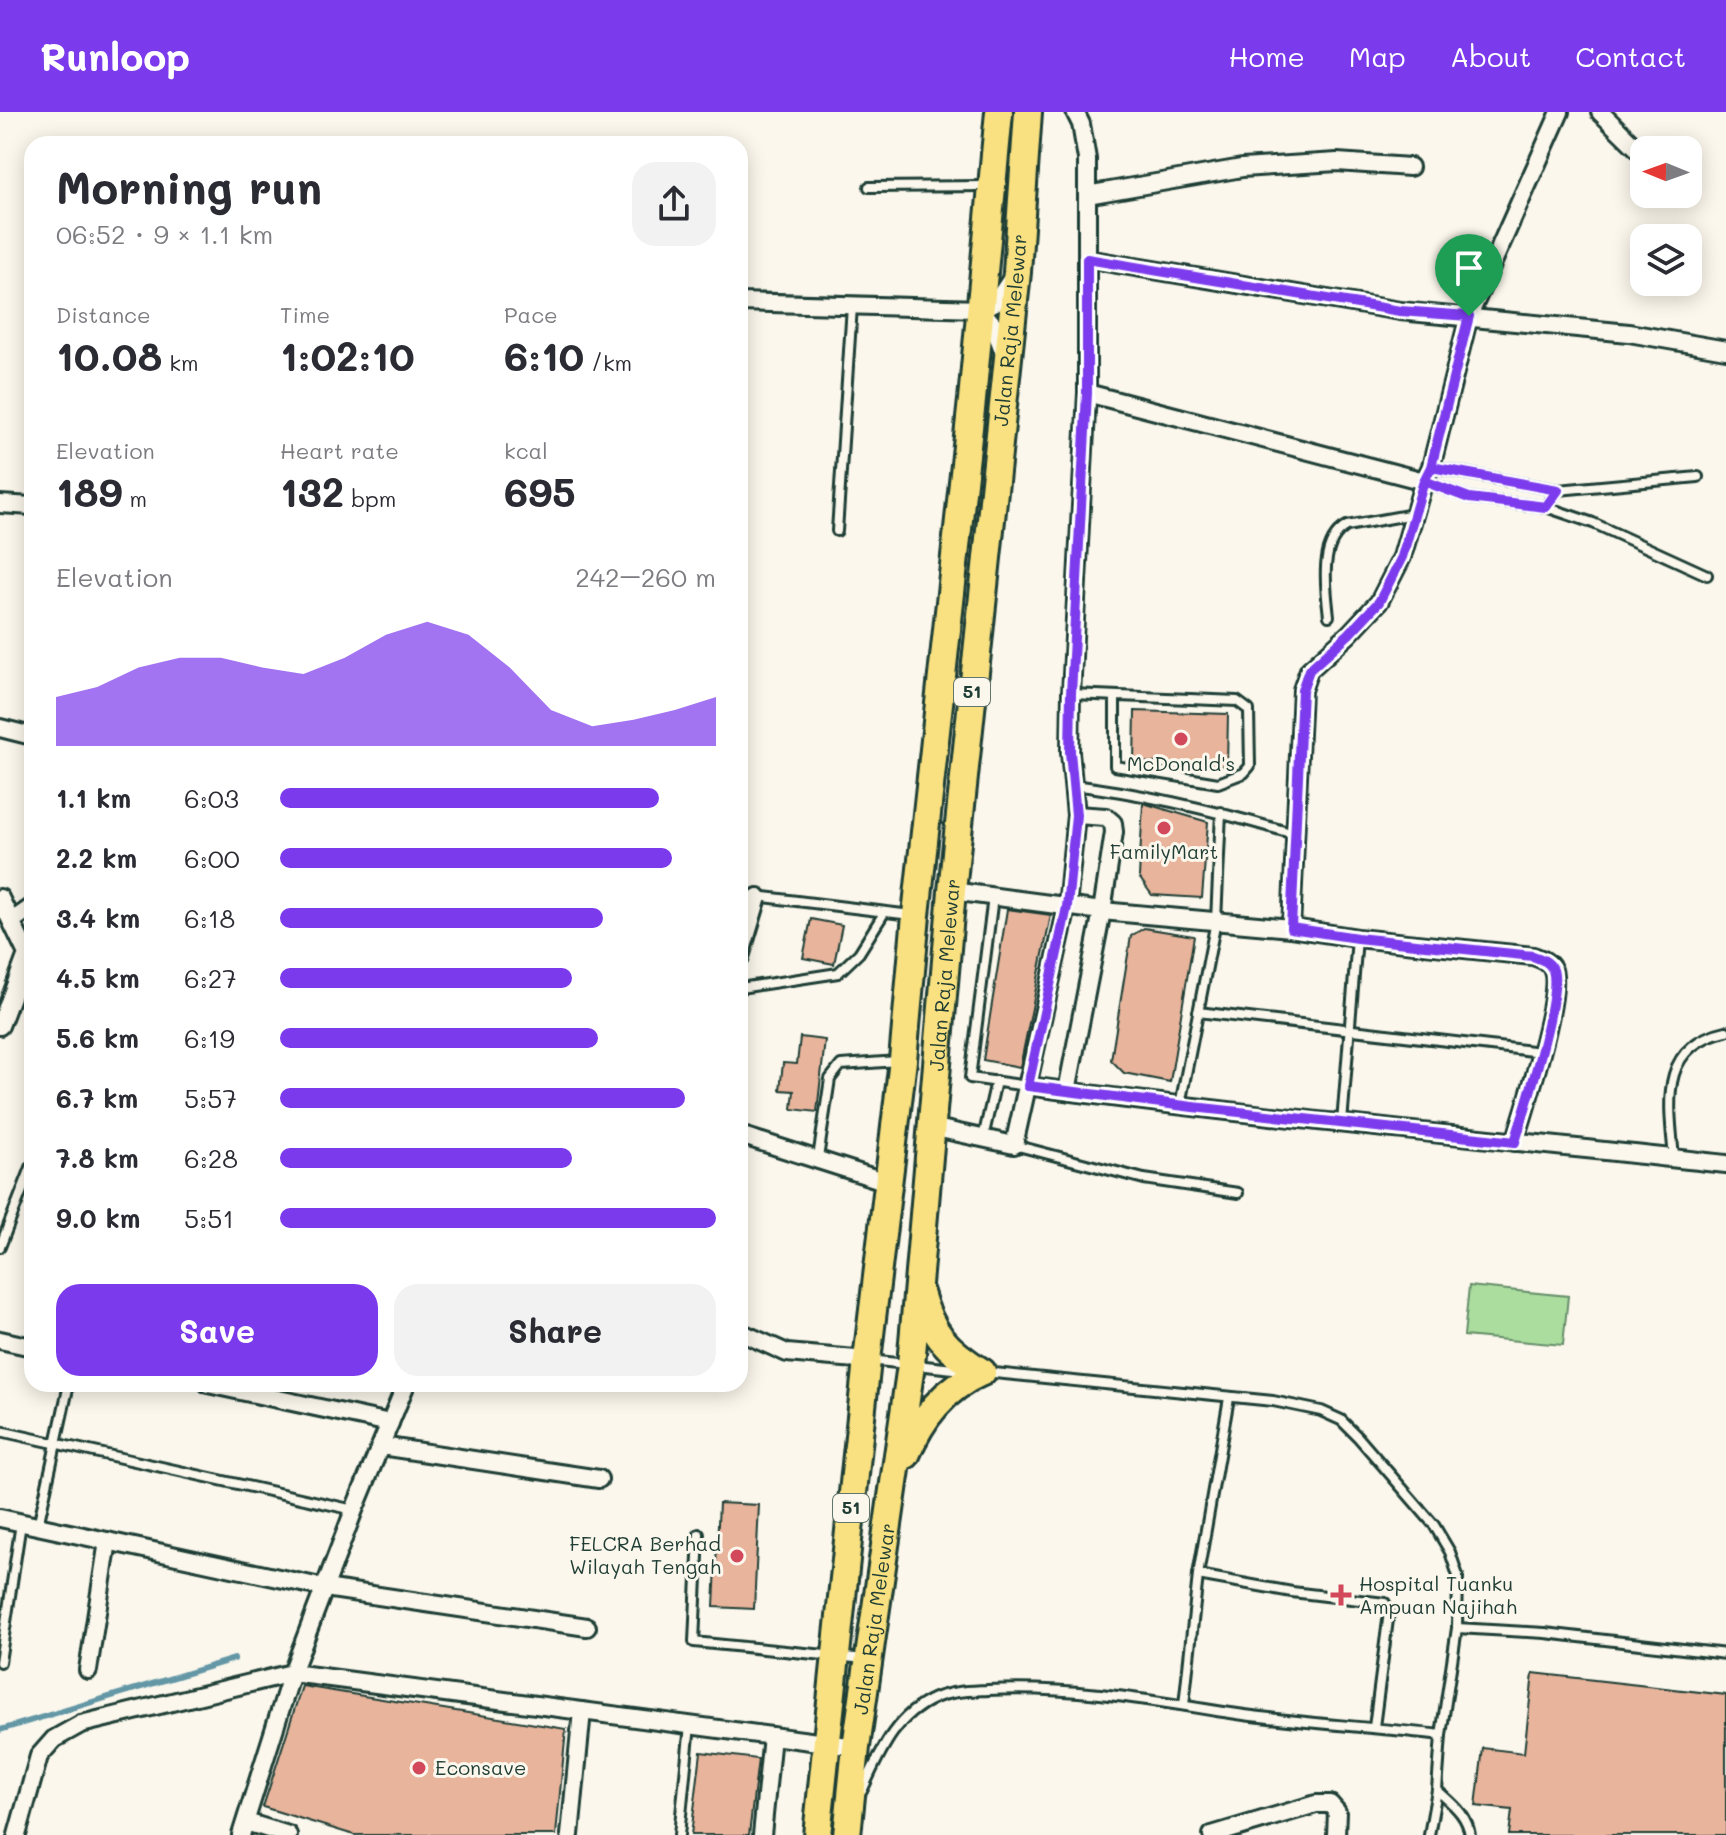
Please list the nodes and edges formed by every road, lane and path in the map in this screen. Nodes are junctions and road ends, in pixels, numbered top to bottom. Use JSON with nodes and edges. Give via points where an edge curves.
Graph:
{"nodes":[{"id":1,"x":999,"y":112,"type":"edge"},
{"id":2,"x":1028,"y":112,"type":"edge"},
{"id":3,"x":1075,"y":112,"type":"edge"},
{"id":4,"x":1560,"y":112,"type":"edge"},
{"id":5,"x":1600,"y":112,"type":"edge"},
{"id":6,"x":1630,"y":141,"type":"edge"},
{"id":7,"x":1410,"y":167,"type":"dead end"},
{"id":8,"x":992,"y":186,"type":"junction"},
{"id":9,"x":869,"y":187,"type":"dead end"},
{"id":10,"x":1087,"y":195,"type":"junction"},
{"id":11,"x":1087,"y":259,"type":"junction"},
{"id":12,"x":1017,"y":272,"type":"junction"},
{"id":13,"x":748,"y":302,"type":"edge"},
{"id":14,"x":852,"y":306,"type":"junction"},
{"id":15,"x":980,"y":309,"type":"junction"},
{"id":16,"x":1469,"y":316,"type":"junction"},
{"id":17,"x":1726,"y":350,"type":"edge"},
{"id":18,"x":1007,"y":360,"type":"junction"},
{"id":19,"x":1087,"y":393,"type":"junction"},
{"id":20,"x":972,"y":400,"type":"junction"},
{"id":21,"x":1004,"y":402,"type":"junction"},
{"id":22,"x":1428,"y":474,"type":"junction"},
{"id":23,"x":1698,"y":477,"type":"dead end"},
{"id":24,"x":1558,"y":490,"type":"junction"},
{"id":25,"x":0,"y":504,"type":"edge"},
{"id":26,"x":24,"y":506,"type":"edge"},
{"id":27,"x":1546,"y":507,"type":"junction"},
{"id":28,"x":1415,"y":514,"type":"junction"},
{"id":29,"x":837,"y":531,"type":"dead end"},
{"id":30,"x":1707,"y":575,"type":"dead end"},
{"id":31,"x":1329,"y":616,"type":"dead end"},
{"id":32,"x":1071,"y":694,"type":"junction"},
{"id":33,"x":1115,"y":696,"type":"junction"},
{"id":34,"x":0,"y":728,"type":"edge"},
{"id":35,"x":24,"y":734,"type":"edge"},
{"id":36,"x":1073,"y":785,"type":"junction"},
{"id":37,"x":1221,"y":812,"type":"junction"},
{"id":38,"x":1076,"y":815,"type":"junction"},
{"id":39,"x":1294,"y":834,"type":"junction"},
{"id":40,"x":952,"y":891,"type":"junction"},
{"id":41,"x":748,"y":895,"type":"edge"},
{"id":42,"x":993,"y":896,"type":"junction"},
{"id":43,"x":758,"y":897,"type":"junction"},
{"id":44,"x":0,"y":898,"type":"edge"},
{"id":45,"x":1067,"y":907,"type":"junction"},
{"id":46,"x":1102,"y":911,"type":"junction"},
{"id":47,"x":24,"y":913,"type":"edge"},
{"id":48,"x":884,"y":913,"type":"junction"},
{"id":49,"x":916,"y":915,"type":"junction"},
{"id":50,"x":12,"y":921,"type":"junction"},
{"id":51,"x":1216,"y":921,"type":"junction"},
{"id":52,"x":1291,"y":928,"type":"junction"},
{"id":53,"x":748,"y":930,"type":"edge"},
{"id":54,"x":1357,"y":938,"type":"junction"},
{"id":55,"x":24,"y":944,"type":"edge"},
{"id":56,"x":24,"y":969,"type":"edge"},
{"id":57,"x":748,"y":987,"type":"edge"},
{"id":58,"x":1198,"y":1012,"type":"junction"},
{"id":59,"x":0,"y":1026,"type":"edge"},
{"id":60,"x":1349,"y":1029,"type":"junction"},
{"id":61,"x":1726,"y":1031,"type":"edge"},
{"id":62,"x":1541,"y":1052,"type":"junction"},
{"id":63,"x":903,"y":1060,"type":"junction"},
{"id":64,"x":996,"y":1081,"type":"junction"},
{"id":65,"x":1028,"y":1086,"type":"junction"},
{"id":66,"x":1067,"y":1091,"type":"junction"},
{"id":67,"x":1180,"y":1105,"type":"junction"},
{"id":68,"x":1342,"y":1123,"type":"junction"},
{"id":69,"x":931,"y":1127,"type":"junction"},
{"id":70,"x":748,"y":1137,"type":"edge"},
{"id":71,"x":983,"y":1138,"type":"junction"},
{"id":72,"x":1515,"y":1142,"type":"junction"},
{"id":73,"x":1014,"y":1145,"type":"junction"},
{"id":74,"x":818,"y":1158,"type":"junction"},
{"id":75,"x":1674,"y":1158,"type":"junction"},
{"id":76,"x":1726,"y":1164,"type":"edge"},
{"id":77,"x":887,"y":1182,"type":"junction"},
{"id":78,"x":24,"y":1186,"type":"edge"},
{"id":79,"x":1238,"y":1193,"type":"dead end"},
{"id":80,"x":0,"y":1247,"type":"edge"},
{"id":81,"x":919,"y":1273,"type":"junction"},
{"id":82,"x":748,"y":1336,"type":"edge"},
{"id":83,"x":0,"y":1340,"type":"edge"},
{"id":84,"x":24,"y":1345,"type":"edge"},
{"id":85,"x":867,"y":1360,"type":"junction"},
{"id":86,"x":911,"y":1365,"type":"junction"},
{"id":87,"x":982,"y":1372,"type":"junction"},
{"id":88,"x":67,"y":1392,"type":"edge"},
{"id":89,"x":246,"y":1392,"type":"edge"},
{"id":90,"x":403,"y":1392,"type":"edge"},
{"id":91,"x":1229,"y":1398,"type":"junction"},
{"id":92,"x":390,"y":1423,"type":"junction"},
{"id":93,"x":0,"y":1431,"type":"edge"},
{"id":94,"x":55,"y":1444,"type":"junction"},
{"id":95,"x":381,"y":1446,"type":"junction"},
{"id":96,"x":599,"y":1479,"type":"dead end"},
{"id":97,"x":892,"y":1492,"type":"junction"},
{"id":98,"x":354,"y":1510,"type":"junction"},
{"id":99,"x":0,"y":1518,"type":"edge"},
{"id":100,"x":29,"y":1524,"type":"junction"},
{"id":101,"x":699,"y":1534,"type":"dead end"},
{"id":102,"x":108,"y":1541,"type":"junction"},
{"id":103,"x":1198,"y":1575,"type":"junction"},
{"id":104,"x":325,"y":1588,"type":"junction"},
{"id":105,"x":587,"y":1627,"type":"dead end"},
{"id":106,"x":1457,"y":1628,"type":"junction"},
{"id":107,"x":1726,"y":1654,"type":"edge"},
{"id":108,"x":836,"y":1656,"type":"junction"},
{"id":109,"x":870,"y":1659,"type":"junction"},
{"id":110,"x":0,"y":1662,"type":"edge"},
{"id":111,"x":88,"y":1670,"type":"dead end"},
{"id":112,"x":292,"y":1673,"type":"junction"},
{"id":113,"x":1184,"y":1705,"type":"junction"},
{"id":114,"x":582,"y":1711,"type":"junction"},
{"id":115,"x":690,"y":1725,"type":"junction"},
{"id":116,"x":1374,"y":1727,"type":"junction"},
{"id":117,"x":1441,"y":1735,"type":"junction"},
{"id":118,"x":772,"y":1736,"type":"junction"},
{"id":119,"x":827,"y":1743,"type":"junction"},
{"id":120,"x":856,"y":1747,"type":"junction"},
{"id":121,"x":1437,"y":1790,"type":"junction"},
{"id":122,"x":848,"y":1826,"type":"edge"},
{"id":123,"x":244,"y":1829,"type":"edge"},
{"id":124,"x":17,"y":1835,"type":"edge"},
{"id":125,"x":288,"y":1835,"type":"edge"},
{"id":126,"x":570,"y":1835,"type":"edge"},
{"id":127,"x":679,"y":1835,"type":"edge"},
{"id":128,"x":762,"y":1835,"type":"edge"},
{"id":129,"x":817,"y":1835,"type":"edge"},
{"id":130,"x":1214,"y":1835,"type":"edge"},
{"id":131,"x":1336,"y":1835,"type":"edge"},
{"id":132,"x":1429,"y":1835,"type":"edge"},
{"id":133,"x":1470,"y":1835,"type":"edge"}],
"edges":[{"from":1,"to":8,"type":"highway","name":"Jalan Raja Melewar","number":"51"},
{"from":2,"to":12,"type":"highway","name":"Jalan Raja Melewar","number":"51"},
{"from":3,"to":10,"type":"street","via":[[1087,159]]},
{"from":4,"to":16,"type":"street"},
{"from":5,"to":6,"type":"street"},
{"from":7,"to":10,"type":"street","via":[[1337,162],[1242,168]]},
{"from":8,"to":9,"type":"lane"},
{"from":8,"to":15,"type":"highway","name":"Jalan Raja Melewar","number":"51"},
{"from":10,"to":11,"type":"street"},
{"from":11,"to":16,"type":"street","via":[[1400,311]]},
{"from":11,"to":19,"type":"street"},
{"from":12,"to":15,"type":"street","via":[[996,302]]},
{"from":12,"to":18,"type":"highway","name":"Jalan Raja Melewar","number":"51"},
{"from":13,"to":14,"type":"street"},
{"from":14,"to":15,"type":"street"},
{"from":14,"to":29,"type":"lane"},
{"from":15,"to":18,"type":"street","via":[[993,324]]},
{"from":15,"to":20,"type":"highway","name":"Jalan Raja Melewar","number":"51"},
{"from":16,"to":17,"type":"street","via":[[1629,333]]},
{"from":16,"to":22,"type":"street"},
{"from":18,"to":21,"type":"highway","name":"Jalan Raja Melewar","number":"51"},
{"from":19,"to":22,"type":"street"},
{"from":19,"to":32,"type":"street"},
{"from":20,"to":21,"type":"highway","via":[[986,384]]},
{"from":20,"to":49,"type":"highway","name":"Jalan Raja Melewar","number":"51"},
{"from":21,"to":40,"type":"highway","name":"Jalan Raja Melewar","number":"51"},
{"from":22,"to":24,"type":"lane"},
{"from":22,"to":27,"type":"lane","via":[[1469,498]]},
{"from":22,"to":28,"type":"street"},
{"from":23,"to":24,"type":"lane"},
{"from":24,"to":27,"type":"lane"},
{"from":25,"to":26,"type":"street"},
{"from":27,"to":30,"type":"lane"},
{"from":28,"to":31,"type":"lane","via":[[1337,532],[1327,563]]},
{"from":28,"to":39,"type":"street","via":[[1402,557],[1379,602],[1309,670],[1302,690]]},
{"from":32,"to":33,"type":"lane"},
{"from":32,"to":36,"type":"street"},
{"from":33,"to":33,"type":"lane","via":[[1237,701],[1249,710],[1250,766],[1218,783],[1115,766]]},
{"from":34,"to":35,"type":"street"},
{"from":36,"to":37,"type":"lane","via":[[1145,794]]},
{"from":36,"to":38,"type":"street"},
{"from":37,"to":39,"type":"lane"},
{"from":37,"to":51,"type":"lane"},
{"from":38,"to":45,"type":"street"},
{"from":38,"to":46,"type":"street","via":[[1106,817],[1113,823]]},
{"from":39,"to":52,"type":"street"},
{"from":40,"to":42,"type":"street"},
{"from":40,"to":69,"type":"highway","name":"Jalan Raja Melewar","number":"51"},
{"from":41,"to":43,"type":"lane"},
{"from":42,"to":45,"type":"street"},
{"from":42,"to":64,"type":"lane","via":[[970,1078]]},
{"from":43,"to":48,"type":"lane"},
{"from":43,"to":53,"type":"street"},
{"from":44,"to":50,"type":"street"},
{"from":45,"to":46,"type":"street"},
{"from":45,"to":65,"type":"street"},
{"from":46,"to":51,"type":"street"},
{"from":46,"to":66,"type":"street"},
{"from":47,"to":50,"type":"street"},
{"from":48,"to":49,"type":"lane"},
{"from":48,"to":57,"type":"lane","via":[[859,953],[838,973]]},
{"from":49,"to":63,"type":"highway","name":"Jalan Raja Melewar","number":"51"},
{"from":50,"to":55,"type":"street"},
{"from":51,"to":52,"type":"street"},
{"from":51,"to":58,"type":"lane"},
{"from":52,"to":54,"type":"street"},
{"from":54,"to":60,"type":"lane"},
{"from":54,"to":62,"type":"street","via":[[1533,956],[1549,963],[1554,992]]},
{"from":56,"to":59,"type":"street"},
{"from":58,"to":60,"type":"lane"},
{"from":58,"to":67,"type":"lane"},
{"from":60,"to":62,"type":"lane"},
{"from":60,"to":68,"type":"lane"},
{"from":61,"to":75,"type":"lane","via":[[1695,1041],[1673,1072]]},
{"from":62,"to":72,"type":"street"},
{"from":63,"to":74,"type":"lane","via":[[841,1065],[830,1079]]},
{"from":63,"to":77,"type":"highway","name":"Jalan Raja Melewar","number":"51"},
{"from":64,"to":65,"type":"lane"},
{"from":64,"to":71,"type":"lane"},
{"from":65,"to":66,"type":"street"},
{"from":65,"to":73,"type":"street"},
{"from":66,"to":67,"type":"street"},
{"from":67,"to":68,"type":"street"},
{"from":68,"to":72,"type":"street"},
{"from":69,"to":71,"type":"street"},
{"from":69,"to":81,"type":"highway","name":"Jalan Raja Melewar","number":"51"},
{"from":70,"to":74,"type":"street"},
{"from":71,"to":73,"type":"street"},
{"from":72,"to":75,"type":"street"},
{"from":73,"to":79,"type":"lane","via":[[1144,1179]]},
{"from":74,"to":77,"type":"street"},
{"from":75,"to":76,"type":"street"},
{"from":77,"to":85,"type":"highway","name":"Jalan Raja Melewar","number":"51"},
{"from":78,"to":80,"type":"lane"},
{"from":81,"to":86,"type":"highway","name":"Jalan Raja Melewar","number":"51"},
{"from":81,"to":87,"type":"highway","via":[[925,1312],[934,1330],[948,1348]]},
{"from":82,"to":85,"type":"street","via":[[787,1353]]},
{"from":83,"to":84,"type":"street"},
{"from":85,"to":86,"type":"lane"},
{"from":85,"to":108,"type":"highway","name":"Jalan Raja Melewar","number":"51"},
{"from":86,"to":87,"type":"lane"},
{"from":86,"to":97,"type":"highway","name":"Jalan Raja Melewar","number":"51"},
{"from":87,"to":91,"type":"lane"},
{"from":87,"to":97,"type":"highway","via":[[941,1397],[920,1423]]},
{"from":88,"to":94,"type":"lane"},
{"from":89,"to":92,"type":"street"},
{"from":90,"to":92,"type":"street"},
{"from":91,"to":103,"type":"lane"},
{"from":91,"to":106,"type":"lane","via":[[1321,1411],[1341,1420],[1358,1437],[1434,1525],[1450,1552],[1458,1576]]},
{"from":92,"to":95,"type":"street"},
{"from":93,"to":94,"type":"lane"},
{"from":94,"to":98,"type":"lane"},
{"from":94,"to":100,"type":"lane"},
{"from":95,"to":96,"type":"street"},
{"from":95,"to":98,"type":"street"},
{"from":97,"to":109,"type":"highway","name":"Jalan Raja Melewar","number":"51"},
{"from":98,"to":104,"type":"street"},
{"from":99,"to":100,"type":"street"},
{"from":100,"to":102,"type":"street"},
{"from":100,"to":110,"type":"lane"},
{"from":101,"to":108,"type":"lane","via":[[694,1642]]},
{"from":102,"to":104,"type":"street"},
{"from":102,"to":111,"type":"street"},
{"from":103,"to":113,"type":"lane"},
{"from":103,"to":116,"type":"lane","via":[[1385,1603],[1389,1612]]},
{"from":104,"to":105,"type":"street"},
{"from":104,"to":112,"type":"street"},
{"from":106,"to":107,"type":"lane"},
{"from":106,"to":117,"type":"lane"},
{"from":108,"to":109,"type":"lane"},
{"from":108,"to":119,"type":"highway","name":"Jalan Raja Melewar","number":"51"},
{"from":109,"to":120,"type":"highway","name":"Jalan Raja Melewar","number":"51"},
{"from":112,"to":114,"type":"street"},
{"from":112,"to":123,"type":"street"},
{"from":112,"to":124,"type":"street","via":[[81,1724],[54,1739],[39,1756]]},
{"from":113,"to":116,"type":"lane"},
{"from":113,"to":122,"type":"lane","via":[[1022,1688],[957,1691],[936,1698],[893,1729]]},
{"from":114,"to":115,"type":"street"},
{"from":114,"to":126,"type":"street"},
{"from":115,"to":118,"type":"street"},
{"from":115,"to":127,"type":"lane"},
{"from":116,"to":117,"type":"lane"},
{"from":117,"to":121,"type":"lane"},
{"from":118,"to":119,"type":"street"},
{"from":118,"to":128,"type":"street"},
{"from":119,"to":120,"type":"street"},
{"from":119,"to":129,"type":"highway","name":"Jalan Raja Melewar","number":"51"},
{"from":120,"to":122,"type":"highway","name":"Jalan Raja Melewar","number":"51"},
{"from":121,"to":132,"type":"lane"},
{"from":121,"to":133,"type":"lane","via":[[1461,1812]]},
{"from":123,"to":125,"type":"street"},
{"from":130,"to":131,"type":"street","via":[[1330,1804],[1337,1812]]}]}
